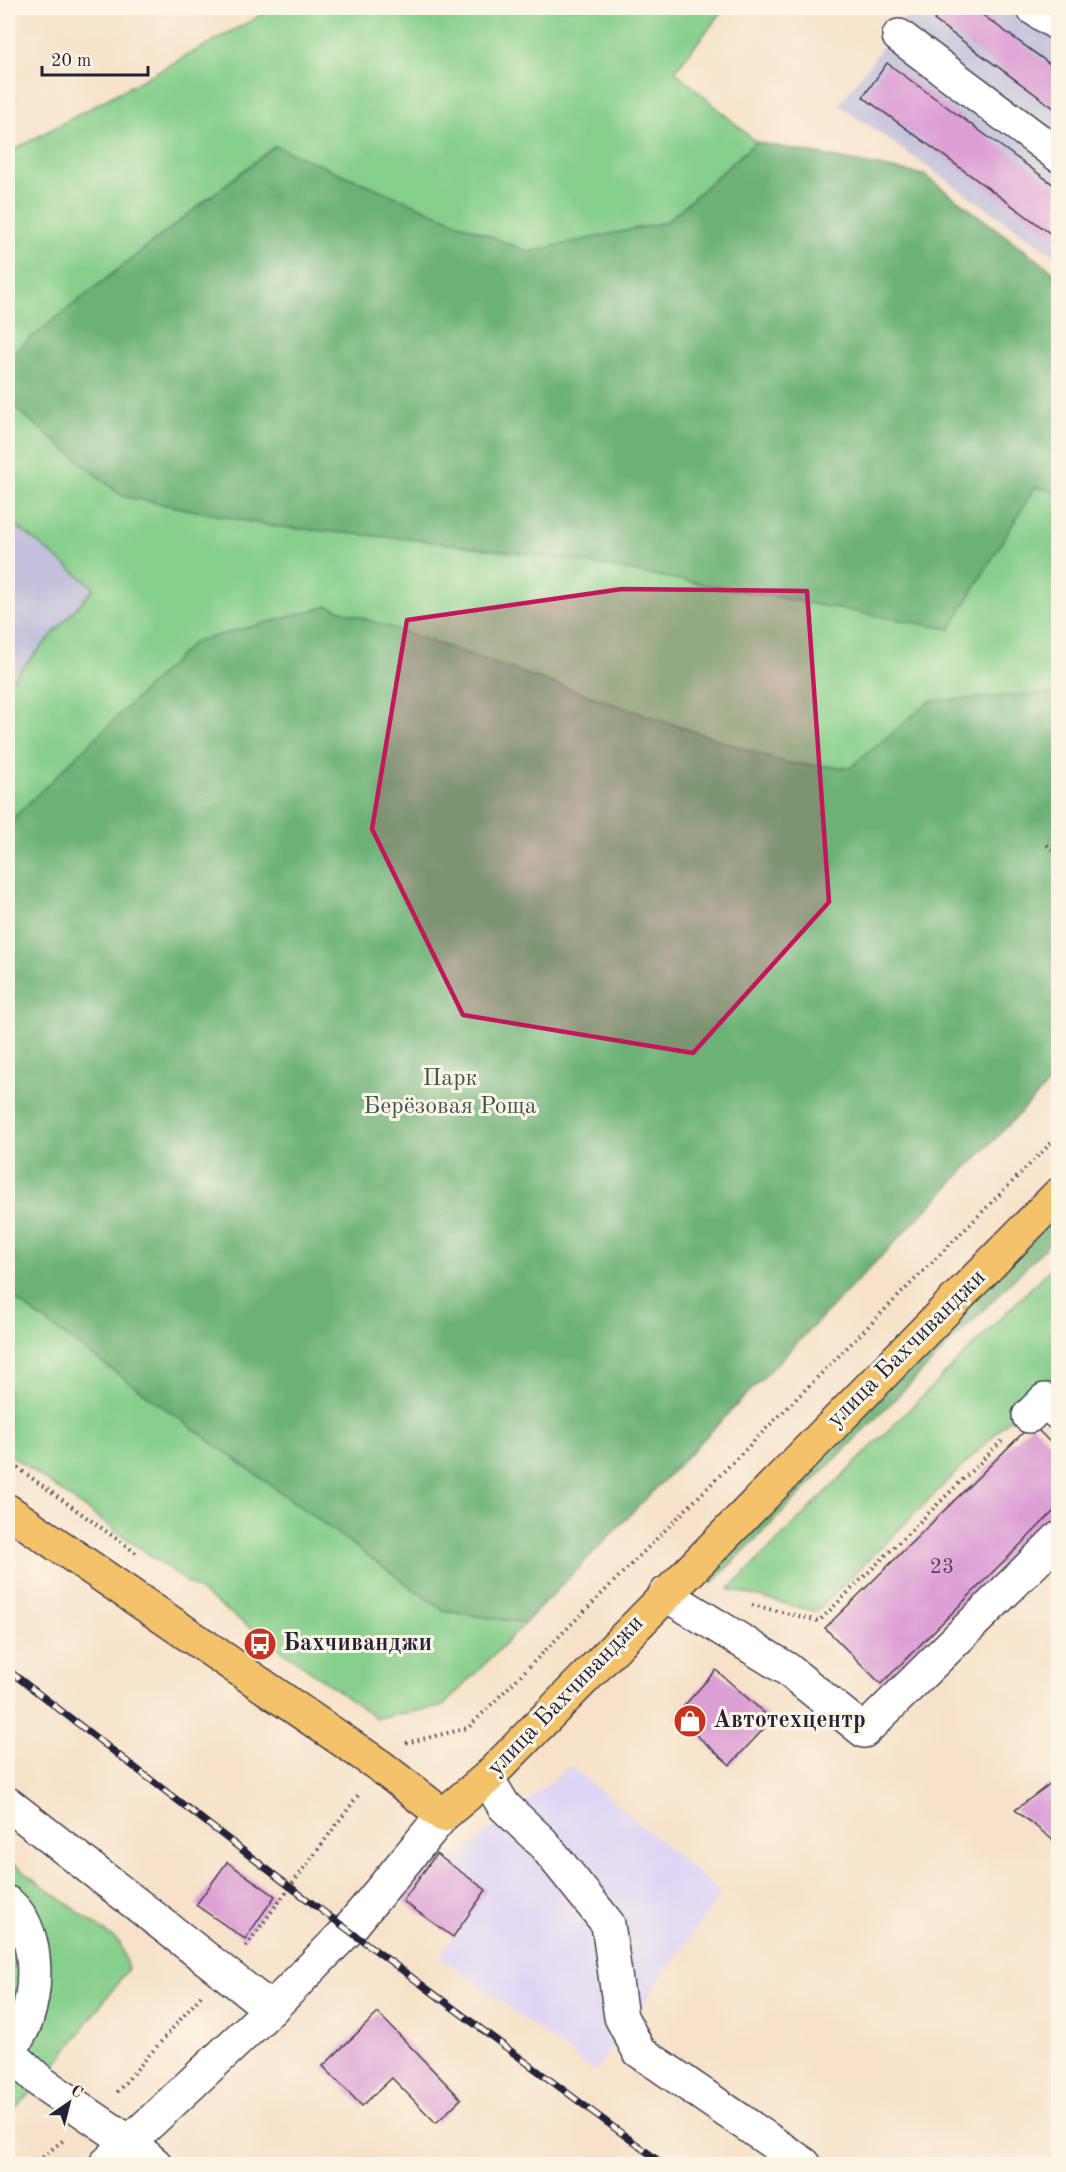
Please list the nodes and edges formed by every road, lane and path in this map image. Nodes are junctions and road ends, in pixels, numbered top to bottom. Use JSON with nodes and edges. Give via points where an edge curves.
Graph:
{"nodes":[{"id":1,"x":1033,"y":8,"type":"edge"},
{"id":2,"x":1059,"y":24,"type":"edge"},
{"id":3,"x":899,"y":36,"type":"dead end"},
{"id":4,"x":1059,"y":155,"type":"edge"},
{"id":5,"x":1047,"y":844,"type":"dead end"},
{"id":6,"x":1059,"y":854,"type":"edge"},
{"id":7,"x":1059,"y":1136,"type":"edge"},
{"id":8,"x":1059,"y":1195,"type":"edge"},
{"id":9,"x":1044,"y":1415,"type":"edge"},
{"id":10,"x":8,"y":1461,"type":"edge"},
{"id":11,"x":8,"y":1510,"type":"edge"},
{"id":12,"x":1059,"y":1539,"type":"edge"},
{"id":13,"x":140,"y":1556,"type":"dead end"},
{"id":14,"x":665,"y":1594,"type":"junction"},
{"id":15,"x":741,"y":1602,"type":"dead end"},
{"id":16,"x":402,"y":1744,"type":"dead end"},
{"id":17,"x":487,"y":1778,"type":"junction"},
{"id":18,"x":8,"y":1804,"type":"edge"},
{"id":19,"x":443,"y":1815,"type":"junction"},
{"id":20,"x":8,"y":1903,"type":"edge"},
{"id":21,"x":271,"y":2009,"type":"junction"},
{"id":22,"x":8,"y":2052,"type":"edge"},
{"id":23,"x":129,"y":2142,"type":"junction"},
{"id":24,"x":106,"y":2164,"type":"edge"},
{"id":25,"x":155,"y":2164,"type":"edge"},
{"id":26,"x":804,"y":2164,"type":"edge"}],
"edges":[{"from":1,"to":2,"type":"lane"},
{"from":3,"to":4,"type":"lane"},
{"from":5,"to":6,"type":"path"},
{"from":7,"to":16,"type":"path","via":[[468,1728]]},
{"from":8,"to":14,"type":"main road","name":"улица Бахчиванджи"},
{"from":9,"to":15,"type":"path","via":[[819,1622]]},
{"from":10,"to":13,"type":"path"},
{"from":11,"to":19,"type":"main road","via":[[380,1766]]},
{"from":12,"to":14,"type":"lane","via":[[864,1731],[787,1669]]},
{"from":14,"to":17,"type":"main road","name":"улица Бахчиванджи"},
{"from":17,"to":19,"type":"main road","name":"улица Бахчиванджи"},
{"from":17,"to":26,"type":"lane","via":[[504,1806],[542,1842],[608,1924],[621,2018],[639,2051]]},
{"from":18,"to":21,"type":"lane"},
{"from":19,"to":21,"type":"lane","via":[[349,1929]]},
{"from":20,"to":22,"type":"lane","via":[[26,1924],[33,1965],[33,1997],[26,2023]]},
{"from":21,"to":23,"type":"lane"},
{"from":22,"to":23,"type":"lane","via":[[42,2083]]},
{"from":23,"to":24,"type":"lane"},
{"from":23,"to":25,"type":"lane"}]}
